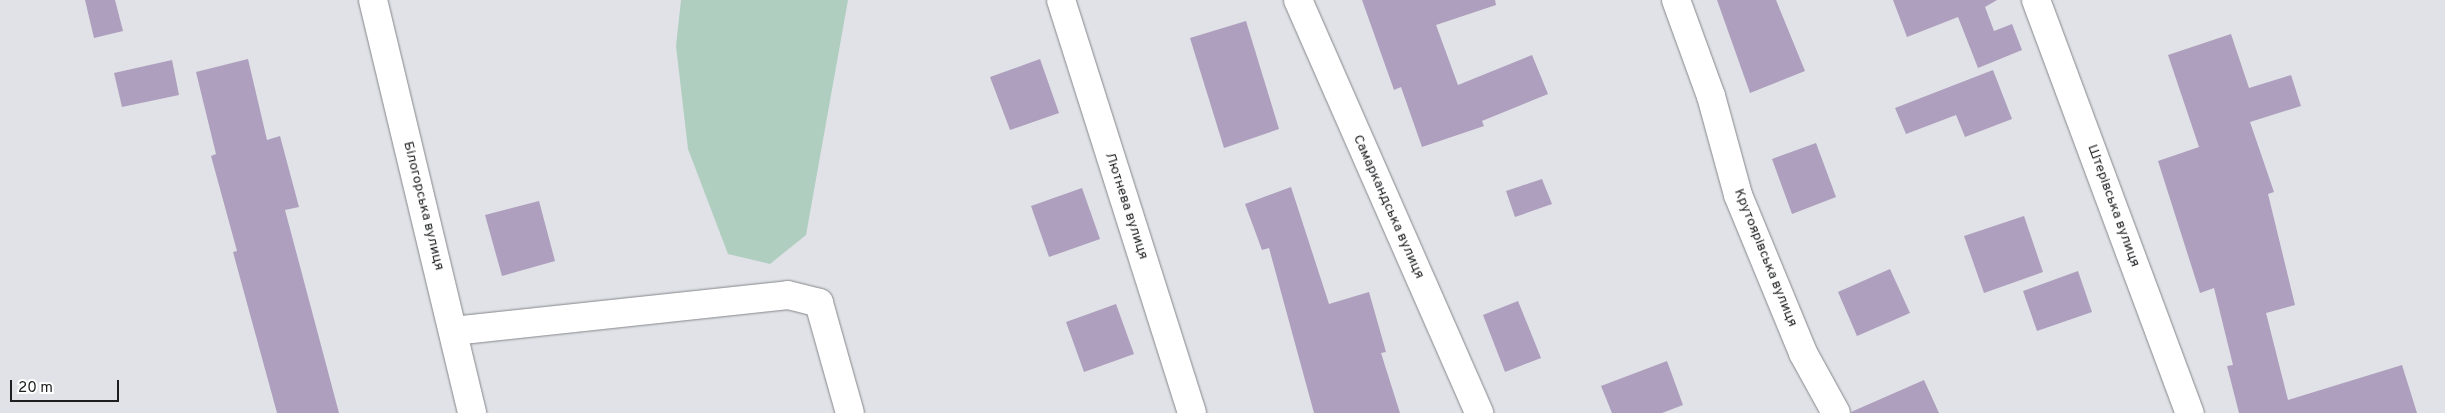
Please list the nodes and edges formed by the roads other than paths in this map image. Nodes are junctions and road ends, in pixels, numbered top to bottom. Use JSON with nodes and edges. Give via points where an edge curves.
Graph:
{"nodes":[{"id":1,"x":373,"y":0,"type":"edge"},
{"id":2,"x":1061,"y":0,"type":"edge"},
{"id":3,"x":1298,"y":0,"type":"edge"},
{"id":4,"x":1676,"y":0,"type":"edge"},
{"id":5,"x":2036,"y":0,"type":"edge"},
{"id":6,"x":453,"y":331,"type":"junction"},
{"id":7,"x":472,"y":413,"type":"edge"},
{"id":8,"x":850,"y":413,"type":"edge"},
{"id":9,"x":1192,"y":413,"type":"edge"},
{"id":10,"x":1478,"y":413,"type":"edge"},
{"id":11,"x":1836,"y":413,"type":"edge"},
{"id":12,"x":2190,"y":413,"type":"edge"}],
"edges":[{"from":1,"to":6,"type":"street","name":"Білогорська вулиця"},
{"from":2,"to":9,"type":"street","name":"Лютнева вулиця"},
{"from":3,"to":10,"type":"street","name":"Самаркандська вулиця"},
{"from":4,"to":11,"type":"street","name":"Крутоярівська вулиця","via":[[1711,96],[1738,195],[1803,353]]},
{"from":5,"to":12,"type":"street","name":"Штерівська вулиця"},
{"from":6,"to":7,"type":"street","name":"Білогорська вулиця"},
{"from":6,"to":8,"type":"street","via":[[788,295],[819,303]]}]}
